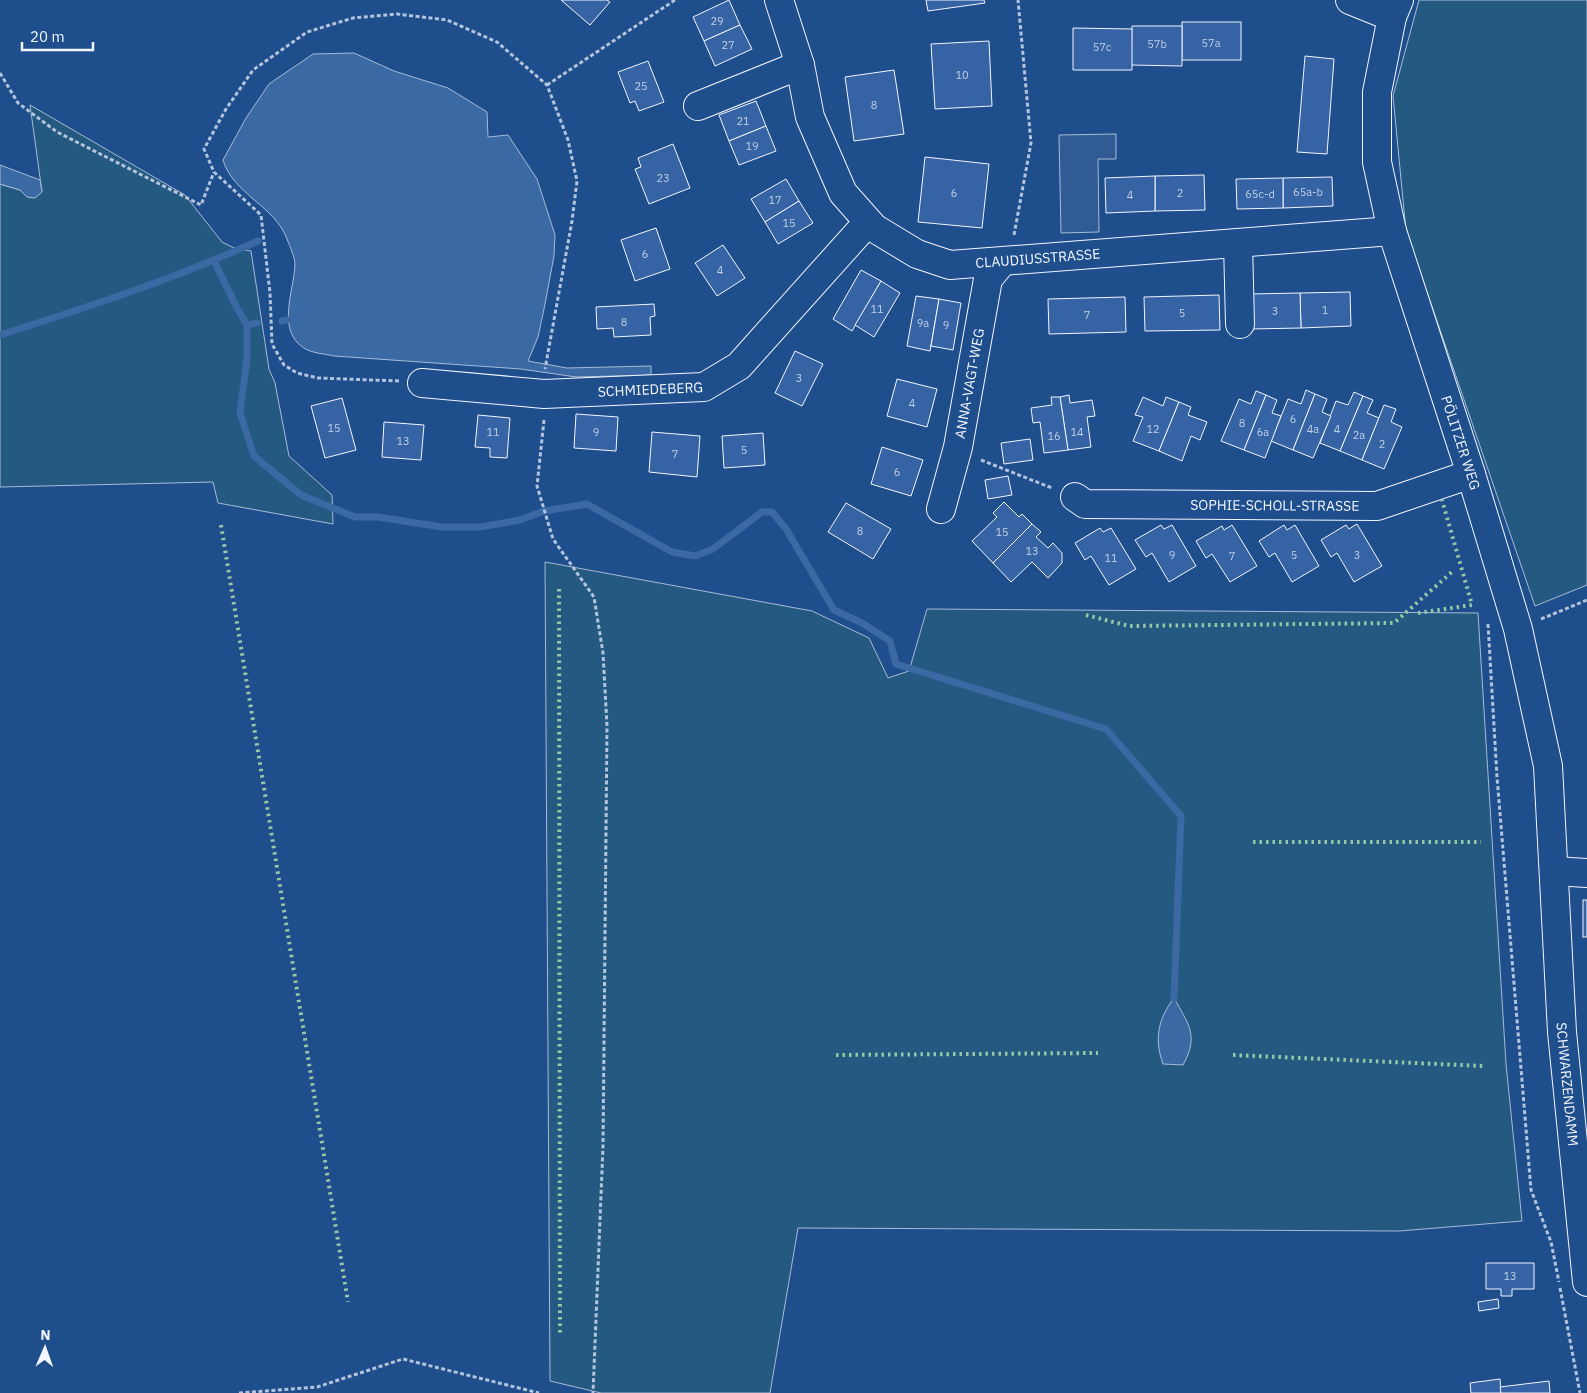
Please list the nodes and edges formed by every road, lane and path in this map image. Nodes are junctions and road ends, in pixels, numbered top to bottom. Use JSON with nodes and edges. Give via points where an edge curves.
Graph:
{"nodes":[{"id":1,"x":675,"y":0,"type":"edge"},
{"id":2,"x":779,"y":0,"type":"edge"},
{"id":3,"x":1018,"y":0,"type":"edge"},
{"id":4,"x":1350,"y":0,"type":"edge"},
{"id":5,"x":1395,"y":8,"type":"edge"},
{"id":6,"x":800,"y":65,"type":"junction"},
{"id":7,"x":0,"y":74,"type":"edge"},
{"id":8,"x":547,"y":86,"type":"junction"},
{"id":9,"x":698,"y":106,"type":"dead end"},
{"id":10,"x":214,"y":172,"type":"junction"},
{"id":11,"x":868,"y":222,"type":"junction"},
{"id":12,"x":1392,"y":231,"type":"junction"},
{"id":13,"x":1238,"y":243,"type":"junction"},
{"id":14,"x":1002,"y":262,"type":"junction"},
{"id":15,"x":1240,"y":324,"type":"dead end"},
{"id":16,"x":545,"y":365,"type":"dead end"},
{"id":17,"x":422,"y":383,"type":"joint"},
{"id":18,"x":544,"y":394,"type":"junction"},
{"id":19,"x":956,"y":452,"type":"junction"},
{"id":20,"x":1471,"y":474,"type":"junction"},
{"id":21,"x":1075,"y":497,"type":"joint"},
{"id":22,"x":940,"y":509,"type":"dead end"},
{"id":23,"x":1587,"y":600,"type":"edge"},
{"id":24,"x":1488,"y":620,"type":"dead end"},
{"id":25,"x":1518,"y":629,"type":"junction"},
{"id":26,"x":1587,"y":873,"type":"edge"},
{"id":27,"x":1554,"y":879,"type":"junction"},
{"id":28,"x":1587,"y":1282,"type":"edge"},
{"id":29,"x":239,"y":1393,"type":"edge"},
{"id":30,"x":539,"y":1393,"type":"edge"},
{"id":31,"x":593,"y":1393,"type":"edge"},
{"id":32,"x":1580,"y":1393,"type":"edge"}],
"edges":[{"from":1,"to":8,"type":"path"},
{"from":2,"to":6,"type":"street","name":"CLAUDIUSSTRASSE"},
{"from":3,"to":14,"type":"path","via":[[1031,143],[1016,228]]},
{"from":4,"to":5,"type":"street"},
{"from":5,"to":12,"type":"street","name":"PÖLITZER WEG","via":[[1377,92],[1377,162]]},
{"from":6,"to":9,"type":"street"},
{"from":6,"to":11,"type":"street","name":"CLAUDIUSSTRASSE","via":[[810,117],[843,192]]},
{"from":7,"to":10,"type":"path","via":[[18,103],[57,132],[200,204]]},
{"from":8,"to":10,"type":"path","via":[[497,42],[447,20],[397,14],[353,18],[307,32],[253,70],[204,149]]},
{"from":8,"to":16,"type":"path","via":[[568,140],[577,181]]},
{"from":10,"to":17,"type":"path","via":[[261,215],[272,344],[284,365],[297,374],[318,378]]},
{"from":11,"to":14,"type":"street","name":"CLAUDIUSSTRASSE","via":[[917,254],[950,265]]},
{"from":11,"to":18,"type":"street","name":"SCHMIEDEBERG","via":[[740,366],[704,387]]},
{"from":12,"to":13,"type":"street","name":"CLAUDIUSSTRASSE"},
{"from":12,"to":20,"type":"street","name":"PÖLITZER WEG"},
{"from":13,"to":14,"type":"street","name":"CLAUDIUSSTRASSE"},
{"from":13,"to":15,"type":"street"},
{"from":14,"to":19,"type":"street","name":"ANNA-VAGT-WEG","via":[[988,279]]},
{"from":17,"to":18,"type":"street","name":"SCHMIEDEBERG"},
{"from":18,"to":31,"type":"path","via":[[537,486],[554,539],[594,597],[603,653],[607,726],[603,1146]]},
{"from":19,"to":21,"type":"path"},
{"from":19,"to":22,"type":"street","name":"ANNA-VAGT-WEG"},
{"from":20,"to":21,"type":"street","name":"SOPHIE-SCHOLL-STRASSE","via":[[1376,506],[1085,504]]},
{"from":20,"to":25,"type":"street","name":"PÖLITZER WEG"},
{"from":23,"to":25,"type":"path"},
{"from":24,"to":32,"type":"path","via":[[1497,777],[1531,1190],[1551,1242]]},
{"from":25,"to":27,"type":"street","name":"PÖLITZER WEG","via":[[1548,766]]},
{"from":26,"to":27,"type":"street"},
{"from":27,"to":28,"type":"street","name":"SCHWARZENDAMM","via":[[1562,1032]]},
{"from":29,"to":30,"type":"path","via":[[317,1387],[403,1359]]}]}
